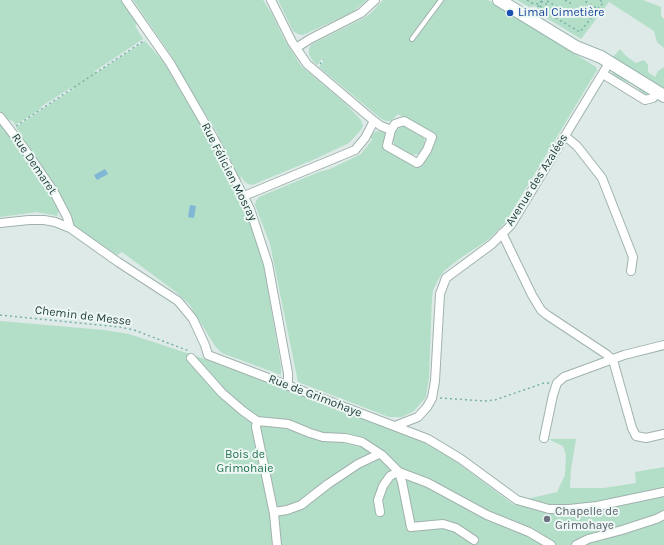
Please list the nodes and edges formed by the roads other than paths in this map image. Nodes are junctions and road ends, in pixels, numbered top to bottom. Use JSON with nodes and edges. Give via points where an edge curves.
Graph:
{"nodes":[{"id":1,"x":126,"y":0,"type":"edge"},
{"id":2,"x":271,"y":0,"type":"edge"},
{"id":3,"x":375,"y":0,"type":"edge"},
{"id":4,"x":442,"y":0,"type":"edge"},
{"id":5,"x":499,"y":0,"type":"edge"},
{"id":6,"x":412,"y":39,"type":"dead end"},
{"id":7,"x":296,"y":48,"type":"junction"},
{"id":8,"x":610,"y":63,"type":"junction"},
{"id":9,"x":603,"y":74,"type":"junction"},
{"id":10,"x":661,"y":94,"type":"edge"},
{"id":11,"x":0,"y":117,"type":"edge"},
{"id":12,"x":374,"y":121,"type":"junction"},
{"id":13,"x":391,"y":130,"type":"junction"},
{"id":14,"x":565,"y":136,"type":"junction"},
{"id":15,"x":244,"y":196,"type":"junction"},
{"id":16,"x":65,"y":213,"type":"junction"},
{"id":17,"x":0,"y":223,"type":"edge"},
{"id":18,"x":59,"y":224,"type":"junction"},
{"id":19,"x":70,"y":228,"type":"junction"},
{"id":20,"x":502,"y":233,"type":"junction"},
{"id":21,"x":631,"y":271,"type":"dead end"},
{"id":22,"x":664,"y":345,"type":"edge"},
{"id":23,"x":192,"y":355,"type":"road end"},
{"id":24,"x":613,"y":360,"type":"junction"},
{"id":25,"x":288,"y":386,"type":"junction"},
{"id":26,"x":418,"y":417,"type":"junction"},
{"id":27,"x":257,"y":421,"type":"junction"},
{"id":28,"x":395,"y":426,"type":"junction"},
{"id":29,"x":417,"y":434,"type":"junction"},
{"id":30,"x":664,"y":434,"type":"edge"},
{"id":31,"x":544,"y":438,"type":"dead end"},
{"id":32,"x":379,"y":454,"type":"junction"},
{"id":33,"x":398,"y":472,"type":"junction"},
{"id":34,"x":664,"y":492,"type":"edge"},
{"id":35,"x":274,"y":512,"type":"junction"},
{"id":36,"x":380,"y":512,"type":"dead end"},
{"id":37,"x":664,"y":515,"type":"edge"},
{"id":38,"x":474,"y":540,"type":"dead end"},
{"id":39,"x":277,"y":545,"type":"edge"},
{"id":40,"x":551,"y":545,"type":"edge"},
{"id":41,"x":576,"y":545,"type":"edge"}],
"edges":[{"from":1,"to":15,"type":"street","name":"Rue Félicien Mosray","via":[[170,63]]},
{"from":2,"to":7,"type":"street"},
{"from":3,"to":7,"type":"street","via":[[361,14]]},
{"from":4,"to":6,"type":"lane"},
{"from":5,"to":8,"type":"street","via":[[576,47]]},
{"from":7,"to":12,"type":"street","via":[[307,64]]},
{"from":8,"to":9,"type":"street","name":"Avenue des Azalées"},
{"from":8,"to":10,"type":"street"},
{"from":9,"to":10,"type":"street","via":[[645,100]]},
{"from":9,"to":14,"type":"street","name":"Avenue des Azalées"},
{"from":11,"to":16,"type":"street","name":"Rue Demaret","via":[[46,180]]},
{"from":12,"to":13,"type":"street"},
{"from":12,"to":15,"type":"street","via":[[355,150]]},
{"from":13,"to":13,"type":"street","via":[[395,124],[404,121],[432,137],[419,162],[416,163],[387,146]]},
{"from":14,"to":20,"type":"street","name":"Avenue des Azalées","via":[[511,224]]},
{"from":14,"to":21,"type":"street","via":[[577,146],[602,178],[633,257]]},
{"from":15,"to":25,"type":"street","name":"Rue Félicien Mosray","via":[[255,221],[268,264],[288,373]]},
{"from":16,"to":18,"type":"street"},
{"from":16,"to":19,"type":"street","name":"Rue Demaret"},
{"from":17,"to":18,"type":"street","name":"Rue de Grimohaye","via":[[37,220]]},
{"from":18,"to":19,"type":"street","name":"Rue de Grimohaye"},
{"from":19,"to":25,"type":"street","name":"Rue de Grimohaye","via":[[178,301],[192,319],[208,355]]},
{"from":20,"to":24,"type":"street","via":[[541,310]]},
{"from":20,"to":26,"type":"street","name":"Avenue des Azalées","via":[[492,244],[446,278],[442,285],[432,398]]},
{"from":22,"to":24,"type":"street"},
{"from":23,"to":27,"type":"street","via":[[222,393]]},
{"from":24,"to":30,"type":"street","via":[[632,428],[637,437]]},
{"from":24,"to":31,"type":"street","via":[[564,377],[557,383],[552,395]]},
{"from":25,"to":28,"type":"street","name":"Rue de Grimohaye"},
{"from":26,"to":28,"type":"street"},
{"from":26,"to":29,"type":"street"},
{"from":27,"to":32,"type":"street","via":[[288,424],[317,436],[362,442]]},
{"from":27,"to":35,"type":"street","via":[[258,439]]},
{"from":28,"to":29,"type":"street","name":"Rue de Grimohaye"},
{"from":29,"to":34,"type":"street","name":"Rue de Grimohaye","via":[[461,459],[517,500],[549,509],[596,506]]},
{"from":32,"to":33,"type":"street"},
{"from":32,"to":35,"type":"street","via":[[358,464],[301,505]]},
{"from":33,"to":36,"type":"street","via":[[390,476],[383,486],[378,500]]},
{"from":33,"to":38,"type":"street","via":[[411,528],[443,524],[456,528]]},
{"from":33,"to":40,"type":"street","via":[[428,483],[487,515],[529,532]]},
{"from":35,"to":39,"type":"street"},
{"from":37,"to":41,"type":"street"}]}
